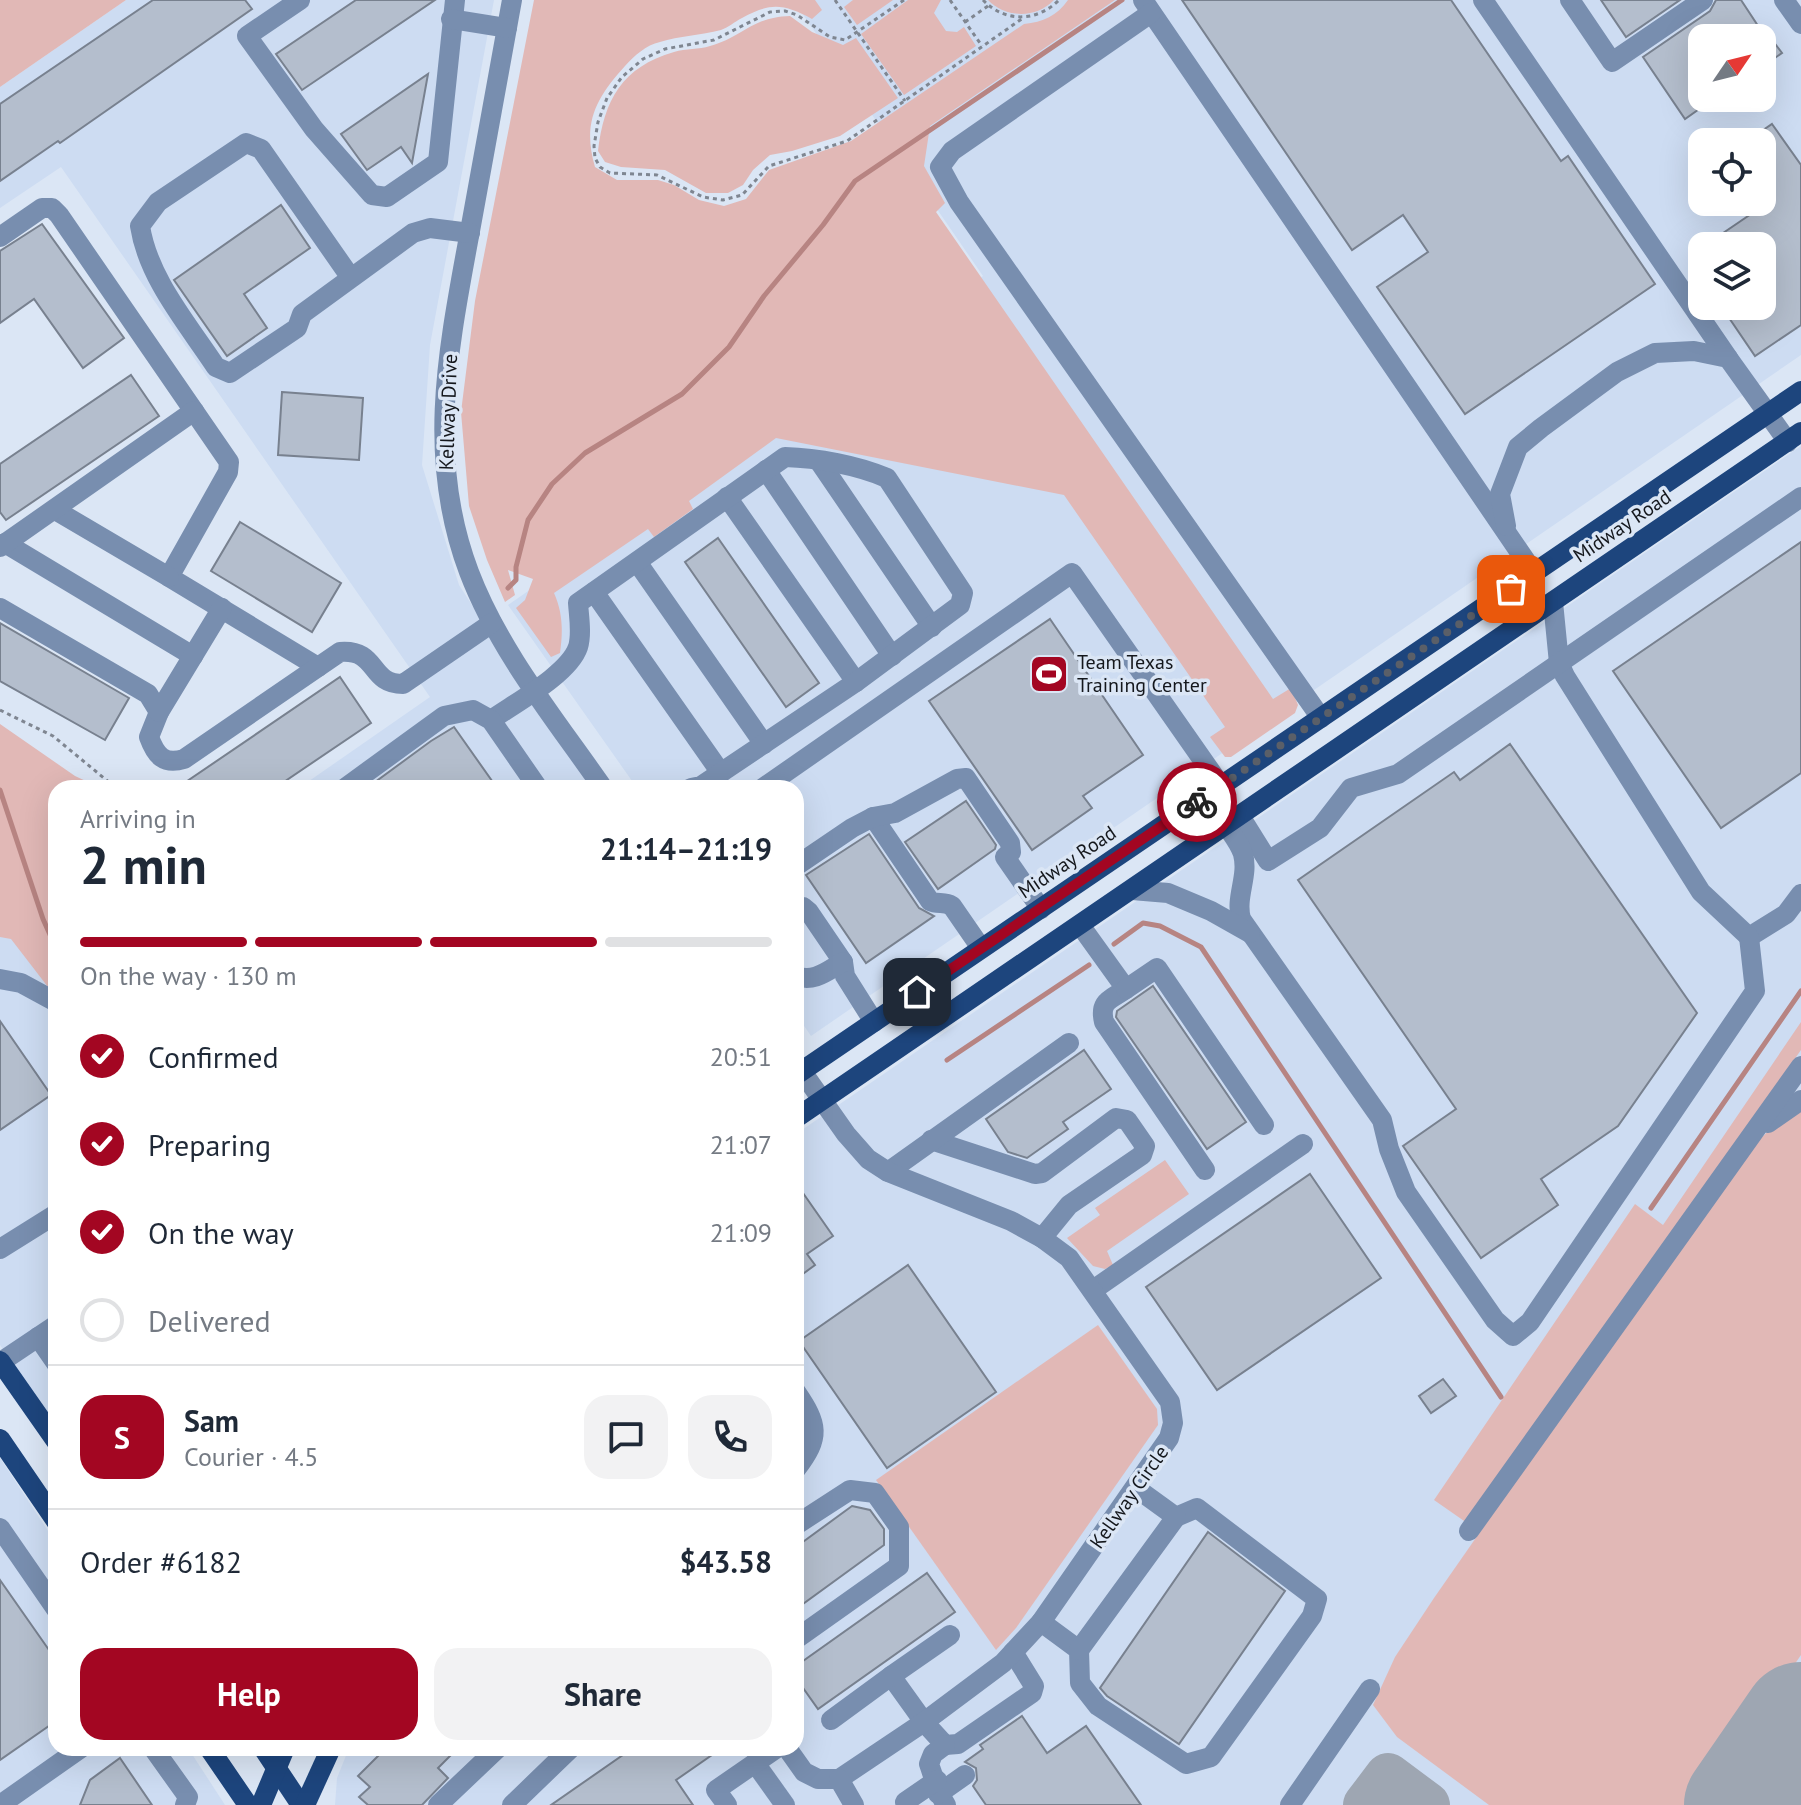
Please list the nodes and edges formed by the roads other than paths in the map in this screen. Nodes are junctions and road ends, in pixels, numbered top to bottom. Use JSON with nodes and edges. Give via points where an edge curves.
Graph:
{"nodes":[{"id":1,"x":300,"y":0,"type":"edge"},
{"id":2,"x":512,"y":0,"type":"edge"},
{"id":3,"x":1483,"y":0,"type":"edge"},
{"id":4,"x":1570,"y":0,"type":"edge"},
{"id":5,"x":1703,"y":0,"type":"edge"},
{"id":6,"x":1784,"y":0,"type":"edge"},
{"id":7,"x":1147,"y":6,"type":"edge"},
{"id":8,"x":453,"y":9,"type":"edge"},
{"id":9,"x":1801,"y":24,"type":"edge"},
{"id":10,"x":507,"y":28,"type":"junction"},
{"id":11,"x":470,"y":233,"type":"junction"},
{"id":12,"x":0,"y":237,"type":"edge"},
{"id":13,"x":351,"y":278,"type":"junction"},
{"id":14,"x":1728,"y":358,"type":"junction"},
{"id":15,"x":1801,"y":391,"type":"edge"},
{"id":16,"x":194,"y":411,"type":"junction"},
{"id":17,"x":1769,"y":414,"type":"junction"},
{"id":18,"x":1794,"y":437,"type":"edge"},
{"id":19,"x":819,"y":461,"type":"junction"},
{"id":20,"x":766,"y":470,"type":"junction"},
{"id":21,"x":727,"y":497,"type":"junction"},
{"id":22,"x":1801,"y":497,"type":"edge"},
{"id":23,"x":55,"y":510,"type":"junction"},
{"id":24,"x":1507,"y":534,"type":"junction"},
{"id":25,"x":3,"y":545,"type":"edge"},
{"id":26,"x":637,"y":562,"type":"junction"},
{"id":27,"x":1534,"y":573,"type":"junction"},
{"id":28,"x":169,"y":577,"type":"junction"},
{"id":29,"x":594,"y":592,"type":"junction"},
{"id":30,"x":1553,"y":602,"type":"junction"},
{"id":31,"x":0,"y":608,"type":"edge"},
{"id":32,"x":222,"y":608,"type":"junction"},
{"id":33,"x":492,"y":623,"type":"junction"},
{"id":34,"x":932,"y":627,"type":"junction"},
{"id":35,"x":193,"y":656,"type":"junction"},
{"id":36,"x":892,"y":656,"type":"junction"},
{"id":37,"x":1559,"y":663,"type":"junction"},
{"id":38,"x":318,"y":667,"type":"junction"},
{"id":39,"x":856,"y":682,"type":"junction"},
{"id":40,"x":534,"y":689,"type":"junction"},
{"id":41,"x":159,"y":712,"type":"junction"},
{"id":42,"x":1321,"y":718,"type":"junction"},
{"id":43,"x":491,"y":720,"type":"junction"},
{"id":44,"x":764,"y":744,"type":"junction"},
{"id":45,"x":721,"y":773,"type":"junction"},
{"id":46,"x":356,"y":780,"type":"edge"},
{"id":47,"x":532,"y":780,"type":"edge"},
{"id":48,"x":597,"y":780,"type":"edge"},
{"id":49,"x":710,"y":780,"type":"edge"},
{"id":50,"x":774,"y":780,"type":"edge"},
{"id":51,"x":1221,"y":786,"type":"junction"},
{"id":52,"x":873,"y":817,"type":"junction"},
{"id":53,"x":1233,"y":821,"type":"junction"},
{"id":54,"x":804,"y":861,"type":"edge"},
{"id":55,"x":1132,"y":890,"type":"junction"},
{"id":56,"x":1801,"y":894,"type":"edge"},
{"id":57,"x":804,"y":908,"type":"edge"},
{"id":58,"x":1041,"y":909,"type":"junction"},
{"id":59,"x":1080,"y":925,"type":"junction"},
{"id":60,"x":1250,"y":933,"type":"junction"},
{"id":61,"x":1749,"y":937,"type":"junction"},
{"id":62,"x":981,"y":948,"type":"junction"},
{"id":63,"x":843,"y":962,"type":"junction"},
{"id":64,"x":0,"y":979,"type":"edge"},
{"id":65,"x":804,"y":979,"type":"edge"},
{"id":66,"x":1126,"y":989,"type":"junction"},
{"id":67,"x":48,"y":998,"type":"edge"},
{"id":68,"x":874,"y":1022,"type":"junction"},
{"id":69,"x":1069,"y":1043,"type":"dead end"},
{"id":70,"x":804,"y":1066,"type":"edge"},
{"id":71,"x":1801,"y":1066,"type":"edge"},
{"id":72,"x":804,"y":1078,"type":"edge"},
{"id":73,"x":1801,"y":1100,"type":"edge"},
{"id":74,"x":822,"y":1101,"type":"junction"},
{"id":75,"x":804,"y":1113,"type":"edge"},
{"id":76,"x":1264,"y":1125,"type":"dead end"},
{"id":77,"x":1750,"y":1138,"type":"junction"},
{"id":78,"x":931,"y":1140,"type":"junction"},
{"id":79,"x":1303,"y":1144,"type":"dead end"},
{"id":80,"x":1205,"y":1170,"type":"dead end"},
{"id":81,"x":888,"y":1172,"type":"junction"},
{"id":82,"x":48,"y":1219,"type":"edge"},
{"id":83,"x":1042,"y":1238,"type":"junction"},
{"id":84,"x":0,"y":1249,"type":"edge"},
{"id":85,"x":1093,"y":1290,"type":"junction"},
{"id":86,"x":48,"y":1330,"type":"edge"},
{"id":87,"x":38,"y":1337,"type":"junction"},
{"id":88,"x":48,"y":1351,"type":"edge"},
{"id":89,"x":0,"y":1361,"type":"edge"},
{"id":90,"x":804,"y":1404,"type":"edge"},
{"id":91,"x":48,"y":1430,"type":"edge"},
{"id":92,"x":4,"y":1453,"type":"edge"},
{"id":93,"x":804,"y":1456,"type":"edge"},
{"id":94,"x":1136,"y":1488,"type":"junction"},
{"id":95,"x":48,"y":1511,"type":"edge"},
{"id":96,"x":1176,"y":1517,"type":"junction"},
{"id":97,"x":804,"y":1520,"type":"edge"},
{"id":98,"x":0,"y":1528,"type":"edge"},
{"id":99,"x":1469,"y":1531,"type":"dead end"},
{"id":100,"x":48,"y":1597,"type":"edge"},
{"id":101,"x":1041,"y":1622,"type":"junction"},
{"id":102,"x":804,"y":1633,"type":"edge"},
{"id":103,"x":950,"y":1635,"type":"dead end"},
{"id":104,"x":1079,"y":1650,"type":"junction"},
{"id":105,"x":1013,"y":1652,"type":"junction"},
{"id":106,"x":891,"y":1676,"type":"junction"},
{"id":107,"x":1370,"y":1689,"type":"dead end"},
{"id":108,"x":831,"y":1720,"type":"dead end"},
{"id":109,"x":924,"y":1722,"type":"junction"},
{"id":110,"x":945,"y":1745,"type":"junction"},
{"id":111,"x":70,"y":1756,"type":"edge"},
{"id":112,"x":159,"y":1756,"type":"edge"},
{"id":113,"x":214,"y":1756,"type":"edge"},
{"id":114,"x":268,"y":1756,"type":"edge"},
{"id":115,"x":281,"y":1756,"type":"edge"},
{"id":116,"x":327,"y":1756,"type":"edge"},
{"id":117,"x":490,"y":1756,"type":"edge"},
{"id":118,"x":563,"y":1756,"type":"edge"},
{"id":119,"x":765,"y":1756,"type":"edge"},
{"id":120,"x":793,"y":1756,"type":"edge"},
{"id":121,"x":755,"y":1763,"type":"junction"},
{"id":122,"x":276,"y":1768,"type":"junction"},
{"id":123,"x":965,"y":1775,"type":"dead end"},
{"id":124,"x":839,"y":1779,"type":"junction"},
{"id":125,"x":940,"y":1793,"type":"edge"},
{"id":126,"x":0,"y":1805,"type":"edge"},
{"id":127,"x":185,"y":1805,"type":"edge"},
{"id":128,"x":248,"y":1805,"type":"edge"},
{"id":129,"x":261,"y":1805,"type":"edge"},
{"id":130,"x":303,"y":1805,"type":"edge"},
{"id":131,"x":438,"y":1805,"type":"edge"},
{"id":132,"x":512,"y":1805,"type":"edge"},
{"id":133,"x":727,"y":1805,"type":"edge"},
{"id":134,"x":785,"y":1805,"type":"edge"},
{"id":135,"x":854,"y":1805,"type":"edge"},
{"id":136,"x":907,"y":1805,"type":"edge"},
{"id":137,"x":1290,"y":1805,"type":"edge"}],
"edges":[{"from":1,"to":8,"type":"street","via":[[247,36],[314,129],[372,195],[387,197],[438,162]]},
{"from":2,"to":10,"type":"street","name":"Kellway Drive"},
{"from":3,"to":14,"type":"street"},
{"from":4,"to":5,"type":"street","via":[[1612,62]]},
{"from":6,"to":9,"type":"street"},
{"from":7,"to":24,"type":"street"},
{"from":7,"to":42,"type":"street","via":[[952,151],[940,167],[959,202]]},
{"from":8,"to":10,"type":"street"},
{"from":10,"to":11,"type":"street","name":"Kellway Drive"},
{"from":11,"to":13,"type":"street","via":[[430,228],[413,233]]},
{"from":11,"to":33,"type":"street","name":"Kellway Drive","via":[[445,374],[443,439],[446,491],[469,573]]},
{"from":12,"to":16,"type":"street","via":[[42,208],[52,208]]},
{"from":13,"to":13,"type":"street","via":[[302,314],[297,328],[230,373],[216,367],[162,285],[144,249],[140,226],[158,202],[246,143],[254,144]]},
{"from":14,"to":17,"type":"street"},
{"from":14,"to":24,"type":"street","via":[[1694,351],[1655,353],[1617,372],[1541,428],[1518,447],[1500,494]]},
{"from":15,"to":17,"type":"main road","name":"Midway Road"},
{"from":16,"to":23,"type":"street"},
{"from":16,"to":28,"type":"street","via":[[229,462],[228,472]]},
{"from":17,"to":18,"type":"street"},
{"from":17,"to":27,"type":"main road","name":"Midway Road"},
{"from":18,"to":30,"type":"main road","name":"Midway Road"},
{"from":19,"to":20,"type":"street","via":[[785,457]]},
{"from":19,"to":34,"type":"street"},
{"from":19,"to":34,"type":"street","via":[[876,473],[893,486],[963,593],[960,605]]},
{"from":20,"to":21,"type":"street"},
{"from":20,"to":36,"type":"street"},
{"from":21,"to":26,"type":"street"},
{"from":21,"to":39,"type":"street"},
{"from":22,"to":37,"type":"street"},
{"from":23,"to":25,"type":"street"},
{"from":23,"to":28,"type":"street"},
{"from":24,"to":27,"type":"street"},
{"from":25,"to":35,"type":"street"},
{"from":26,"to":29,"type":"street"},
{"from":26,"to":44,"type":"street"},
{"from":27,"to":30,"type":"main road"},
{"from":27,"to":42,"type":"main road","name":"Midway Road"},
{"from":28,"to":32,"type":"street"},
{"from":29,"to":40,"type":"street","via":[[578,603],[577,650],[561,672]]},
{"from":29,"to":45,"type":"street"},
{"from":30,"to":37,"type":"street"},
{"from":30,"to":53,"type":"main road","name":"Midway Road"},
{"from":31,"to":41,"type":"street","via":[[148,694]]},
{"from":32,"to":35,"type":"street"},
{"from":32,"to":38,"type":"street"},
{"from":33,"to":38,"type":"street","via":[[403,684],[379,676],[355,651],[340,652]]},
{"from":33,"to":40,"type":"street","name":"Kellway Drive"},
{"from":34,"to":36,"type":"street"},
{"from":35,"to":41,"type":"street"},
{"from":36,"to":39,"type":"street"},
{"from":37,"to":53,"type":"street","via":[[1398,774],[1351,788],[1320,828],[1268,861]]},
{"from":37,"to":61,"type":"street","via":[[1701,892]]},
{"from":38,"to":41,"type":"street","via":[[184,759],[164,760],[154,750],[149,737]]},
{"from":39,"to":44,"type":"street"},
{"from":40,"to":43,"type":"street"},
{"from":40,"to":48,"type":"street","name":"Kellway Drive"},
{"from":42,"to":51,"type":"main road","name":"Midway Road"},
{"from":43,"to":46,"type":"street","via":[[473,710],[444,716]]},
{"from":43,"to":47,"type":"street"},
{"from":44,"to":45,"type":"street"},
{"from":45,"to":49,"type":"street"},
{"from":50,"to":51,"type":"street","via":[[1072,573]]},
{"from":51,"to":53,"type":"main road"},
{"from":51,"to":58,"type":"main road","name":"Midway Road"},
{"from":52,"to":54,"type":"street"},
{"from":52,"to":58,"type":"street","via":[[895,813],[966,778],[1010,843],[1011,852],[1005,856]]},
{"from":52,"to":62,"type":"street","via":[[930,901],[952,906]]},
{"from":53,"to":55,"type":"main road","name":"Midway Road"},
{"from":53,"to":60,"type":"street","via":[[1242,850],[1238,905]]},
{"from":55,"to":59,"type":"main road","name":"Midway Road"},
{"from":55,"to":60,"type":"street","via":[[1168,893]]},
{"from":56,"to":61,"type":"street","via":[[1786,914]]},
{"from":57,"to":63,"type":"street"},
{"from":58,"to":62,"type":"main road","name":"Midway Road"},
{"from":59,"to":66,"type":"street"},
{"from":59,"to":74,"type":"main road","name":"Midway Road"},
{"from":60,"to":61,"type":"street","via":[[1382,1120],[1406,1192],[1495,1320],[1513,1336],[1530,1322],[1755,991]]},
{"from":62,"to":68,"type":"main road","name":"Midway Road"},
{"from":63,"to":65,"type":"street"},
{"from":63,"to":68,"type":"street","via":[[849,984]]},
{"from":64,"to":67,"type":"street"},
{"from":66,"to":76,"type":"street","via":[[1157,968]]},
{"from":66,"to":80,"type":"street","via":[[1105,1003],[1104,1022]]},
{"from":68,"to":70,"type":"main road","name":"Midway Road"},
{"from":69,"to":78,"type":"street"},
{"from":71,"to":77,"type":"street"},
{"from":72,"to":74,"type":"street","name":"Kellway Circle"},
{"from":73,"to":77,"type":"street"},
{"from":74,"to":75,"type":"main road","name":"Midway Road"},
{"from":74,"to":81,"type":"street","name":"Kellway Circle","via":[[868,1159]]},
{"from":77,"to":99,"type":"street"},
{"from":78,"to":81,"type":"street"},
{"from":78,"to":83,"type":"street","via":[[1035,1174],[1116,1118],[1127,1120],[1145,1146],[1142,1155],[1069,1205]]},
{"from":79,"to":85,"type":"street"},
{"from":81,"to":83,"type":"street","name":"Kellway Circle"},
{"from":82,"to":84,"type":"street"},
{"from":83,"to":85,"type":"street","name":"Kellway Circle","via":[[1069,1258]]},
{"from":85,"to":94,"type":"street","name":"Kellway Circle","via":[[1170,1402],[1169,1438]]},
{"from":86,"to":87,"type":"street"},
{"from":87,"to":88,"type":"street"},
{"from":87,"to":89,"type":"street"},
{"from":89,"to":91,"type":"main road"},
{"from":90,"to":93,"type":"street","via":[[813,1418],[814,1440]]},
{"from":92,"to":95,"type":"main road"},
{"from":94,"to":96,"type":"street"},
{"from":94,"to":101,"type":"street","name":"Kellway Circle"},
{"from":96,"to":104,"type":"street"},
{"from":96,"to":104,"type":"street","via":[[1197,1508],[1317,1599],[1312,1616],[1211,1757],[1186,1764],[1098,1706],[1080,1683]]},
{"from":97,"to":102,"type":"street","via":[[850,1490],[875,1493],[899,1527],[899,1566]]},
{"from":98,"to":100,"type":"street"},
{"from":101,"to":104,"type":"street"},
{"from":101,"to":105,"type":"street","name":"Kellway Circle"},
{"from":103,"to":106,"type":"street"},
{"from":105,"to":109,"type":"street","name":"Kellway Circle"},
{"from":105,"to":110,"type":"street","via":[[1034,1686],[1032,1693],[958,1744]]},
{"from":106,"to":108,"type":"street"},
{"from":106,"to":109,"type":"street"},
{"from":107,"to":137,"type":"street"},
{"from":109,"to":110,"type":"street"},
{"from":109,"to":124,"type":"street","name":"Kellway Circle"},
{"from":110,"to":125,"type":"street","via":[[929,1764]]},
{"from":111,"to":126,"type":"street"},
{"from":112,"to":127,"type":"street","via":[[188,1797]]},
{"from":113,"to":128,"type":"main road"},
{"from":114,"to":122,"type":"main road"},
{"from":115,"to":122,"type":"main road"},
{"from":116,"to":130,"type":"main road"},
{"from":117,"to":131,"type":"street"},
{"from":118,"to":132,"type":"street"},
{"from":119,"to":121,"type":"street"},
{"from":120,"to":124,"type":"street","via":[[804,1772],[818,1779]]},
{"from":121,"to":133,"type":"street","via":[[716,1790]]},
{"from":121,"to":134,"type":"street"},
{"from":122,"to":129,"type":"main road"},
{"from":122,"to":130,"type":"main road"},
{"from":123,"to":125,"type":"street"},
{"from":124,"to":135,"type":"street"},
{"from":125,"to":136,"type":"street"}]}
